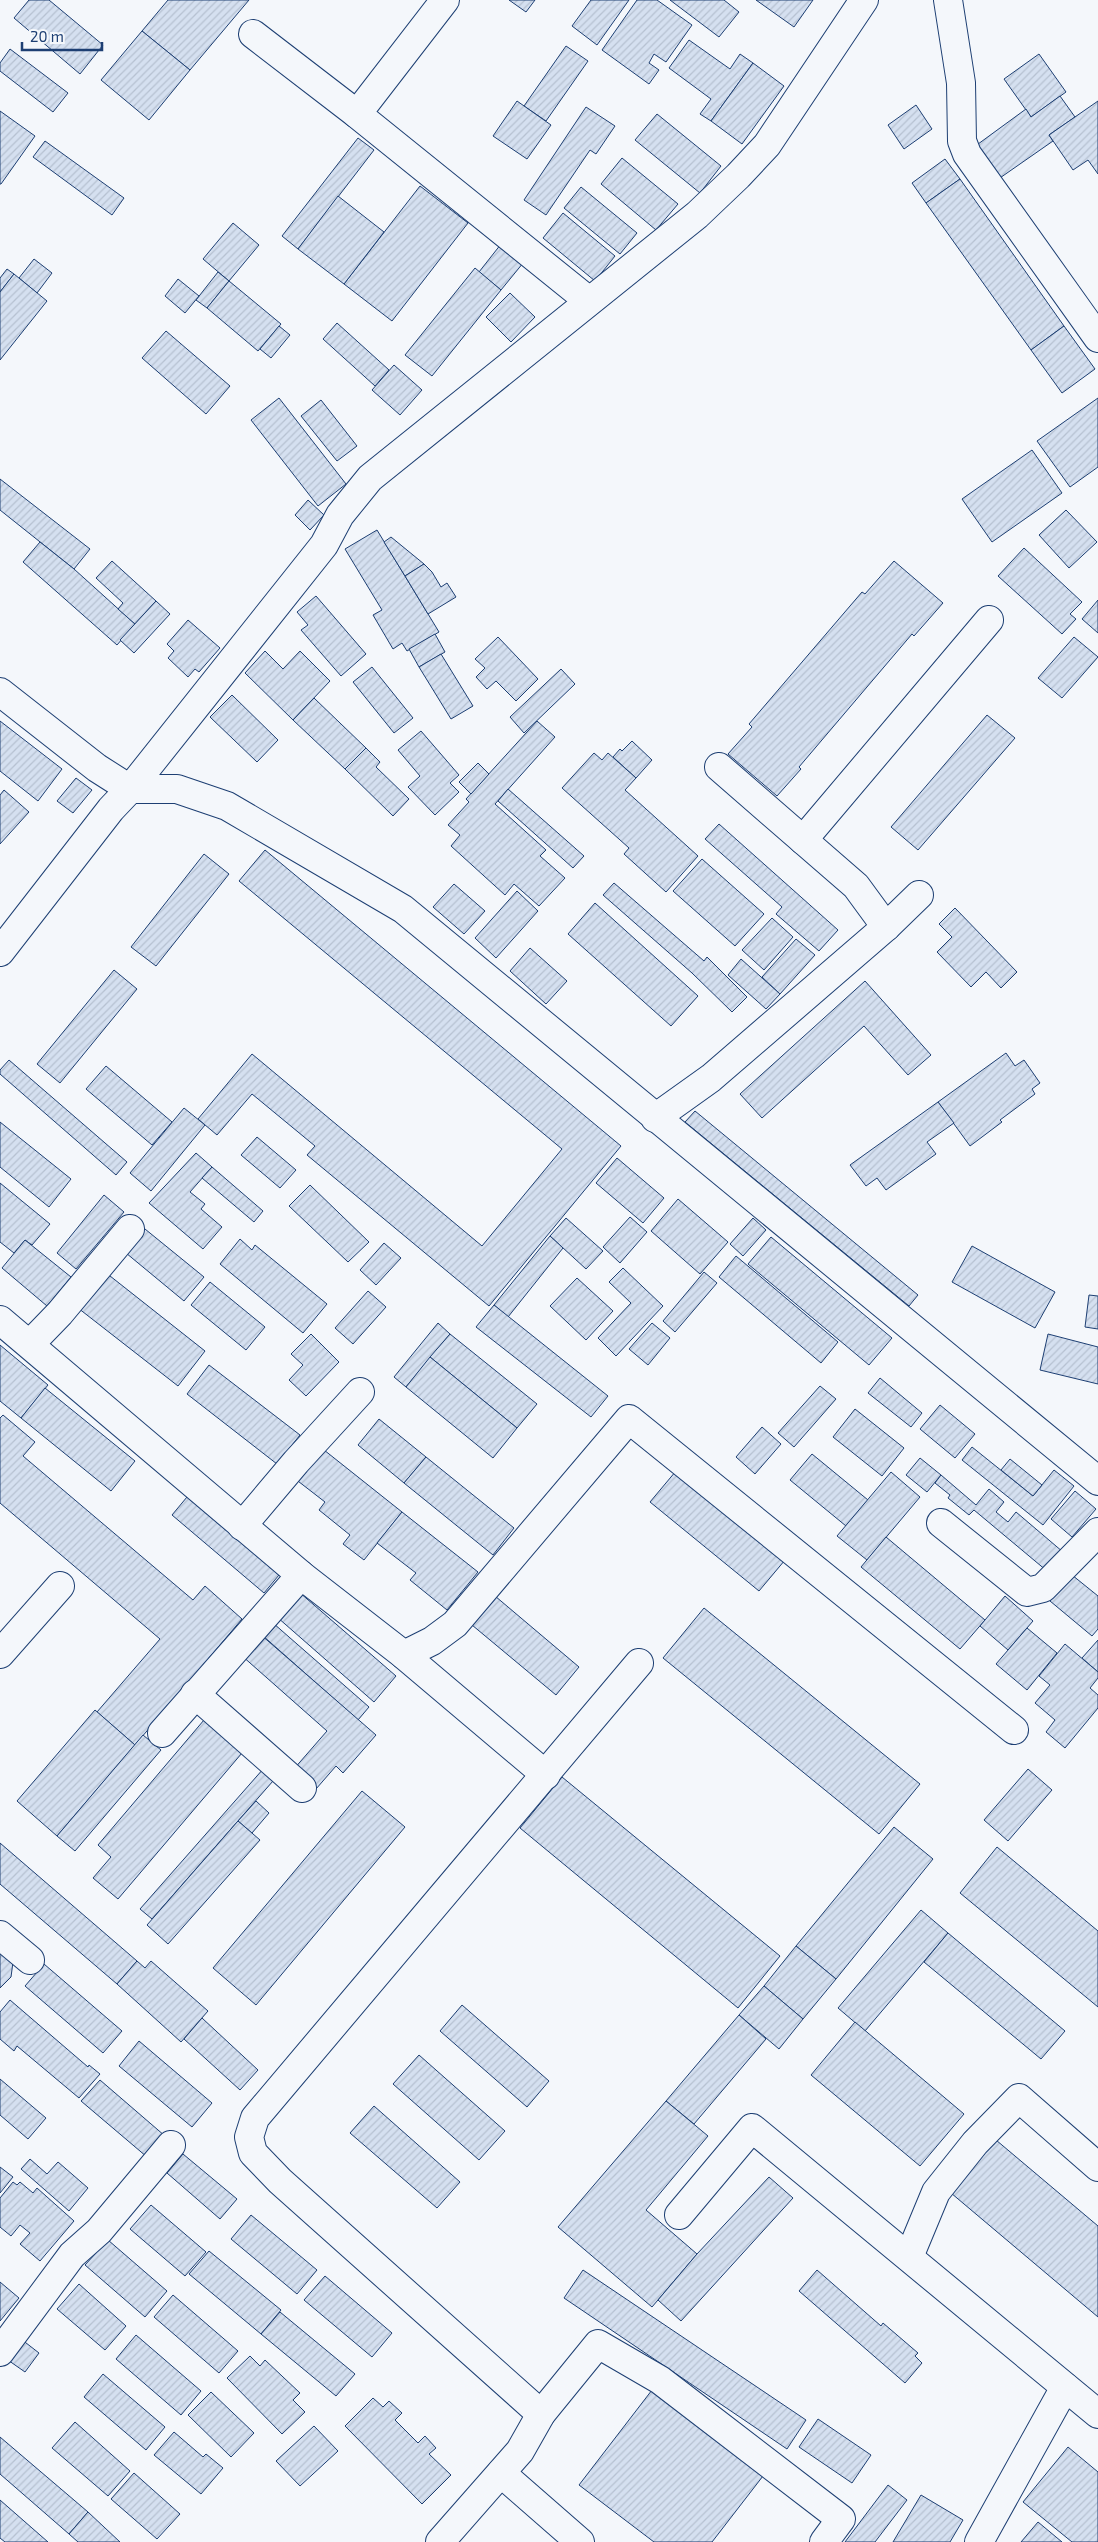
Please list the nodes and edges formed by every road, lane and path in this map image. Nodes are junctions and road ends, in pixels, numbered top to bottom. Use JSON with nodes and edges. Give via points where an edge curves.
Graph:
{"nodes":[{"id":1,"x":445,"y":0,"type":"edge"},
{"id":2,"x":864,"y":0,"type":"edge"},
{"id":3,"x":948,"y":0,"type":"edge"},
{"id":4,"x":253,"y":34,"type":"dead end"},
{"id":5,"x":356,"y":114,"type":"junction"},
{"id":6,"x":590,"y":301,"type":"junction"},
{"id":7,"x":1098,"y":338,"type":"edge"},
{"id":8,"x":989,"y":620,"type":"dead end"},
{"id":9,"x":0,"y":692,"type":"edge"},
{"id":10,"x":719,"y":767,"type":"dead end"},
{"id":11,"x":130,"y":789,"type":"junction"},
{"id":12,"x":803,"y":840,"type":"junction"},
{"id":13,"x":919,"y":895,"type":"dead end"},
{"id":14,"x":886,"y":927,"type":"junction"},
{"id":15,"x":0,"y":952,"type":"edge"},
{"id":16,"x":655,"y":1118,"type":"junction"},
{"id":17,"x":130,"y":1229,"type":"dead end"},
{"id":18,"x":0,"y":1320,"type":"edge"},
{"id":19,"x":30,"y":1344,"type":"junction"},
{"id":20,"x":360,"y":1392,"type":"dead end"},
{"id":21,"x":1098,"y":1481,"type":"edge"},
{"id":22,"x":941,"y":1523,"type":"dead end"},
{"id":23,"x":242,"y":1526,"type":"junction"},
{"id":24,"x":1098,"y":1532,"type":"edge"},
{"id":25,"x":301,"y":1575,"type":"junction"},
{"id":26,"x":60,"y":1586,"type":"dead end"},
{"id":27,"x":0,"y":1654,"type":"edge"},
{"id":28,"x":404,"y":1655,"type":"junction"},
{"id":29,"x":639,"y":1664,"type":"dead end"},
{"id":30,"x":195,"y":1694,"type":"junction"},
{"id":31,"x":1014,"y":1730,"type":"dead end"},
{"id":32,"x":162,"y":1733,"type":"dead end"},
{"id":33,"x":546,"y":1775,"type":"junction"},
{"id":34,"x":302,"y":1788,"type":"dead end"},
{"id":35,"x":0,"y":1935,"type":"edge"},
{"id":36,"x":30,"y":1960,"type":"dead end"},
{"id":37,"x":171,"y":2145,"type":"dead end"},
{"id":38,"x":1098,"y":2167,"type":"edge"},
{"id":39,"x":679,"y":2215,"type":"dead end"},
{"id":40,"x":908,"y":2257,"type":"junction"},
{"id":41,"x":0,"y":2352,"type":"edge"},
{"id":42,"x":1066,"y":2387,"type":"junction"},
{"id":43,"x":541,"y":2414,"type":"junction"},
{"id":44,"x":1098,"y":2414,"type":"edge"},
{"id":45,"x":501,"y":2473,"type":"junction"},
{"id":46,"x":440,"y":2542,"type":"edge"},
{"id":47,"x":580,"y":2542,"type":"edge"},
{"id":48,"x":824,"y":2542,"type":"edge"},
{"id":49,"x":979,"y":2542,"type":"edge"}],
"edges":[{"from":1,"to":5,"type":"street"},
{"from":2,"to":6,"type":"street","via":[[767,145],[697,215]]},
{"from":3,"to":7,"type":"street","via":[[961,83],[962,141],[967,154]]},
{"from":4,"to":5,"type":"street"},
{"from":5,"to":6,"type":"street"},
{"from":6,"to":11,"type":"street","via":[[370,478],[340,515],[324,545]]},
{"from":8,"to":12,"type":"street"},
{"from":9,"to":11,"type":"street","via":[[97,768]]},
{"from":10,"to":12,"type":"street"},
{"from":11,"to":15,"type":"street"},
{"from":11,"to":16,"type":"street","via":[[177,789],[227,806],[403,910]]},
{"from":12,"to":14,"type":"street","via":[[856,886]]},
{"from":13,"to":14,"type":"street"},
{"from":14,"to":16,"type":"street","via":[[711,1078]]},
{"from":16,"to":21,"type":"street"},
{"from":17,"to":19,"type":"street"},
{"from":18,"to":19,"type":"street"},
{"from":19,"to":23,"type":"street"},
{"from":20,"to":23,"type":"street"},
{"from":22,"to":24,"type":"street","via":[[1027,1592],[1044,1588]]},
{"from":23,"to":25,"type":"street"},
{"from":25,"to":28,"type":"street"},
{"from":25,"to":30,"type":"street"},
{"from":26,"to":27,"type":"street"},
{"from":28,"to":31,"type":"street","via":[[432,1641],[455,1624],[629,1419]]},
{"from":28,"to":33,"type":"street"},
{"from":29,"to":33,"type":"street"},
{"from":30,"to":32,"type":"street"},
{"from":30,"to":34,"type":"street"},
{"from":33,"to":43,"type":"street","via":[[255,2118],[249,2137],[253,2153],[280,2181]]},
{"from":35,"to":36,"type":"street"},
{"from":37,"to":41,"type":"street","via":[[99,2231],[72,2255]]},
{"from":38,"to":40,"type":"street","via":[[1019,2098],[975,2143],[936,2192]]},
{"from":39,"to":40,"type":"street","via":[[752,2128]]},
{"from":40,"to":42,"type":"street"},
{"from":42,"to":44,"type":"street"},
{"from":42,"to":49,"type":"street"},
{"from":43,"to":45,"type":"street","via":[[520,2451]]},
{"from":43,"to":48,"type":"street","via":[[598,2344],[660,2380],[841,2519]]},
{"from":45,"to":46,"type":"street"},
{"from":45,"to":47,"type":"street"}]}
